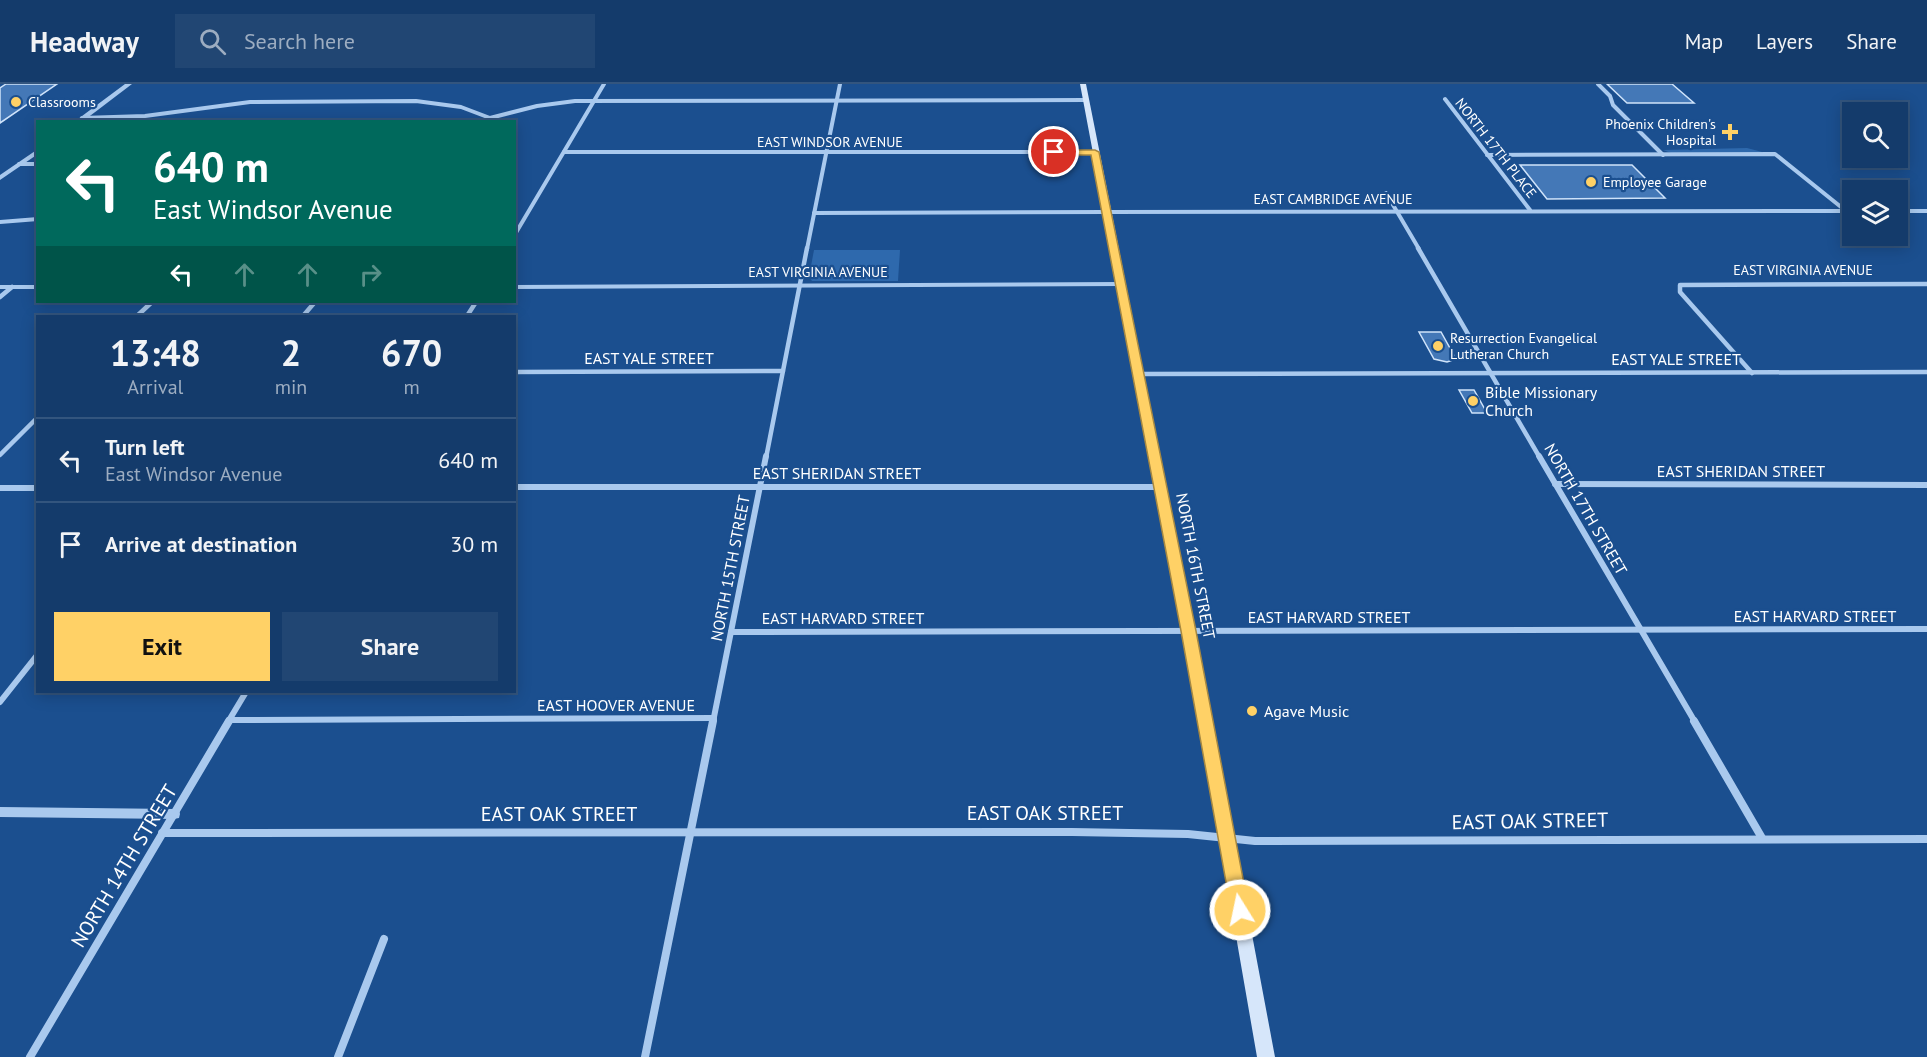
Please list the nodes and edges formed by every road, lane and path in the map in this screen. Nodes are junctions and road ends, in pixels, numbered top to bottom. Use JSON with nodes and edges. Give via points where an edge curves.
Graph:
{"nodes":[{"id":1,"x":129,"y":84,"type":"edge"},
{"id":2,"x":604,"y":84,"type":"edge"},
{"id":3,"x":840,"y":84,"type":"edge"},
{"id":4,"x":1083,"y":84,"type":"edge"},
{"id":5,"x":1598,"y":84,"type":"edge"},
{"id":6,"x":1444,"y":99,"type":"dead end"},
{"id":7,"x":1086,"y":100,"type":"junction"},
{"id":8,"x":594,"y":101,"type":"junction"},
{"id":9,"x":836,"y":101,"type":"junction"},
{"id":10,"x":80,"y":120,"type":"edge"},
{"id":11,"x":491,"y":120,"type":"edge"},
{"id":12,"x":36,"y":152,"type":"edge"},
{"id":13,"x":564,"y":152,"type":"junction"},
{"id":14,"x":1095,"y":152,"type":"junction"},
{"id":15,"x":826,"y":153,"type":"junction"},
{"id":16,"x":1487,"y":155,"type":"junction"},
{"id":17,"x":1663,"y":155,"type":"junction"},
{"id":18,"x":19,"y":164,"type":"junction"},
{"id":19,"x":36,"y":164,"type":"edge"},
{"id":20,"x":0,"y":178,"type":"edge"},
{"id":21,"x":1386,"y":194,"type":"dead end"},
{"id":22,"x":1842,"y":206,"type":"edge"},
{"id":23,"x":1530,"y":210,"type":"junction"},
{"id":24,"x":1396,"y":211,"type":"junction"},
{"id":25,"x":1842,"y":211,"type":"edge"},
{"id":26,"x":1908,"y":211,"type":"edge"},
{"id":27,"x":1927,"y":211,"type":"edge"},
{"id":28,"x":1107,"y":212,"type":"junction"},
{"id":29,"x":814,"y":213,"type":"junction"},
{"id":30,"x":36,"y":219,"type":"edge"},
{"id":31,"x":0,"y":222,"type":"edge"},
{"id":32,"x":516,"y":233,"type":"edge"},
{"id":33,"x":1927,"y":284,"type":"edge"},
{"id":34,"x":1121,"y":285,"type":"junction"},
{"id":35,"x":800,"y":286,"type":"junction"},
{"id":36,"x":0,"y":287,"type":"edge"},
{"id":37,"x":12,"y":287,"type":"junction"},
{"id":38,"x":36,"y":287,"type":"edge"},
{"id":39,"x":516,"y":287,"type":"edge"},
{"id":40,"x":0,"y":297,"type":"edge"},
{"id":41,"x":151,"y":303,"type":"edge"},
{"id":42,"x":314,"y":303,"type":"edge"},
{"id":43,"x":138,"y":315,"type":"edge"},
{"id":44,"x":304,"y":315,"type":"edge"},
{"id":45,"x":783,"y":371,"type":"junction"},
{"id":46,"x":516,"y":372,"type":"edge"},
{"id":47,"x":1927,"y":372,"type":"edge"},
{"id":48,"x":1492,"y":373,"type":"junction"},
{"id":49,"x":1752,"y":373,"type":"junction"},
{"id":50,"x":1137,"y":374,"type":"junction"},
{"id":51,"x":36,"y":419,"type":"edge"},
{"id":52,"x":0,"y":455,"type":"edge"},
{"id":53,"x":1555,"y":484,"type":"junction"},
{"id":54,"x":1927,"y":485,"type":"edge"},
{"id":55,"x":1160,"y":486,"type":"junction"},
{"id":56,"x":516,"y":487,"type":"edge"},
{"id":57,"x":759,"y":487,"type":"junction"},
{"id":58,"x":0,"y":488,"type":"edge"},
{"id":59,"x":36,"y":488,"type":"edge"},
{"id":60,"x":1639,"y":629,"type":"junction"},
{"id":61,"x":1927,"y":629,"type":"edge"},
{"id":62,"x":1189,"y":631,"type":"junction"},
{"id":63,"x":731,"y":632,"type":"junction"},
{"id":64,"x":36,"y":657,"type":"edge"},
{"id":65,"x":245,"y":693,"type":"edge"},
{"id":66,"x":0,"y":702,"type":"edge"},
{"id":67,"x":714,"y":718,"type":"junction"},
{"id":68,"x":229,"y":720,"type":"junction"},
{"id":69,"x":0,"y":812,"type":"edge"},
{"id":70,"x":174,"y":814,"type":"junction"},
{"id":71,"x":162,"y":833,"type":"junction"},
{"id":72,"x":691,"y":834,"type":"junction"},
{"id":73,"x":1227,"y":838,"type":"junction"},
{"id":74,"x":1762,"y":838,"type":"junction"},
{"id":75,"x":1927,"y":839,"type":"edge"},
{"id":76,"x":384,"y":939,"type":"dead end"},
{"id":77,"x":30,"y":1057,"type":"edge"},
{"id":78,"x":338,"y":1057,"type":"edge"},
{"id":79,"x":645,"y":1057,"type":"edge"},
{"id":80,"x":1266,"y":1057,"type":"edge"}],
"edges":[{"from":1,"to":10,"type":"street"},
{"from":2,"to":8,"type":"street"},
{"from":3,"to":9,"type":"street","name":"NORTH 15TH STREET"},
{"from":4,"to":7,"type":"main road","name":"NORTH 16TH STREET"},
{"from":5,"to":17,"type":"street","via":[[1613,105]]},
{"from":6,"to":16,"type":"street","name":"NORTH 17TH PLACE"},
{"from":7,"to":9,"type":"street"},
{"from":7,"to":14,"type":"main road","name":"NORTH 16TH STREET"},
{"from":8,"to":9,"type":"street"},
{"from":8,"to":11,"type":"street","via":[[554,103]]},
{"from":8,"to":13,"type":"street"},
{"from":9,"to":15,"type":"street","name":"NORTH 15TH STREET"},
{"from":10,"to":11,"type":"street","via":[[250,102],[416,101],[461,107]]},
{"from":12,"to":18,"type":"street"},
{"from":13,"to":15,"type":"street","name":"EAST WINDSOR AVENUE"},
{"from":13,"to":32,"type":"street"},
{"from":14,"to":15,"type":"street","name":"EAST WINDSOR AVENUE"},
{"from":14,"to":28,"type":"main road","name":"NORTH 16TH STREET"},
{"from":15,"to":29,"type":"street","name":"NORTH 15TH STREET"},
{"from":16,"to":17,"type":"street"},
{"from":16,"to":23,"type":"street","name":"NORTH 17TH PLACE"},
{"from":17,"to":22,"type":"street","via":[[1775,154]]},
{"from":18,"to":19,"type":"street"},
{"from":18,"to":20,"type":"street"},
{"from":21,"to":24,"type":"street","name":"NORTH 17TH STREET"},
{"from":23,"to":24,"type":"street","name":"EAST CAMBRIDGE AVENUE"},
{"from":23,"to":25,"type":"street","name":"EAST CAMBRIDGE AVENUE"},
{"from":24,"to":28,"type":"street","name":"EAST CAMBRIDGE AVENUE"},
{"from":24,"to":48,"type":"street","name":"NORTH 17TH STREET"},
{"from":26,"to":27,"type":"street"},
{"from":28,"to":29,"type":"street","name":"EAST CAMBRIDGE AVENUE"},
{"from":28,"to":34,"type":"main road","name":"NORTH 16TH STREET"},
{"from":29,"to":35,"type":"street","name":"NORTH 15TH STREET"},
{"from":30,"to":31,"type":"street"},
{"from":33,"to":49,"type":"street","name":"EAST VIRGINIA AVENUE","via":[[1680,285],[1680,292]]},
{"from":34,"to":35,"type":"street","name":"EAST VIRGINIA AVENUE"},
{"from":34,"to":50,"type":"main road","name":"NORTH 16TH STREET"},
{"from":35,"to":39,"type":"street","name":"EAST VIRGINIA AVENUE"},
{"from":35,"to":45,"type":"street","name":"NORTH 15TH STREET"},
{"from":36,"to":37,"type":"street"},
{"from":37,"to":38,"type":"street"},
{"from":37,"to":40,"type":"street"},
{"from":41,"to":43,"type":"street"},
{"from":42,"to":44,"type":"street"},
{"from":45,"to":46,"type":"street","name":"EAST YALE STREET"},
{"from":45,"to":57,"type":"street","name":"NORTH 15TH STREET"},
{"from":47,"to":49,"type":"street","name":"EAST YALE STREET"},
{"from":48,"to":49,"type":"street","name":"EAST YALE STREET"},
{"from":48,"to":50,"type":"street","name":"EAST YALE STREET"},
{"from":48,"to":53,"type":"street","name":"NORTH 17TH STREET"},
{"from":50,"to":55,"type":"main road","name":"NORTH 16TH STREET"},
{"from":51,"to":52,"type":"street"},
{"from":53,"to":54,"type":"street","name":"EAST SHERIDAN STREET"},
{"from":53,"to":60,"type":"street","name":"NORTH 17TH STREET"},
{"from":55,"to":57,"type":"street","name":"EAST SHERIDAN STREET"},
{"from":55,"to":62,"type":"main road","name":"NORTH 16TH STREET"},
{"from":56,"to":57,"type":"street","name":"EAST SHERIDAN STREET"},
{"from":57,"to":63,"type":"street","name":"NORTH 15TH STREET"},
{"from":58,"to":59,"type":"street"},
{"from":60,"to":61,"type":"street","name":"EAST HARVARD STREET"},
{"from":60,"to":62,"type":"street","name":"EAST HARVARD STREET"},
{"from":60,"to":74,"type":"street","name":"NORTH 17TH STREET"},
{"from":62,"to":63,"type":"street","name":"EAST HARVARD STREET"},
{"from":62,"to":73,"type":"main road","name":"NORTH 16TH STREET"},
{"from":63,"to":67,"type":"street","name":"NORTH 15TH STREET"},
{"from":64,"to":66,"type":"street"},
{"from":65,"to":68,"type":"street","name":"NORTH 14TH STREET"},
{"from":67,"to":68,"type":"street","name":"EAST HOOVER AVENUE"},
{"from":67,"to":72,"type":"street","name":"NORTH 15TH STREET"},
{"from":68,"to":70,"type":"street","name":"NORTH 14TH STREET"},
{"from":69,"to":70,"type":"street"},
{"from":70,"to":71,"type":"street","name":"NORTH 14TH STREET"},
{"from":71,"to":72,"type":"street","name":"EAST OAK STREET"},
{"from":71,"to":77,"type":"street","name":"NORTH 14TH STREET"},
{"from":72,"to":73,"type":"street","name":"EAST OAK STREET","via":[[1072,832]]},
{"from":72,"to":79,"type":"street","name":"NORTH 15TH STREET"},
{"from":73,"to":74,"type":"street","name":"EAST OAK STREET","via":[[1404,842]]},
{"from":73,"to":80,"type":"main road","name":"NORTH 16TH STREET"},
{"from":74,"to":75,"type":"street","name":"EAST OAK STREET"},
{"from":76,"to":78,"type":"street"}]}
